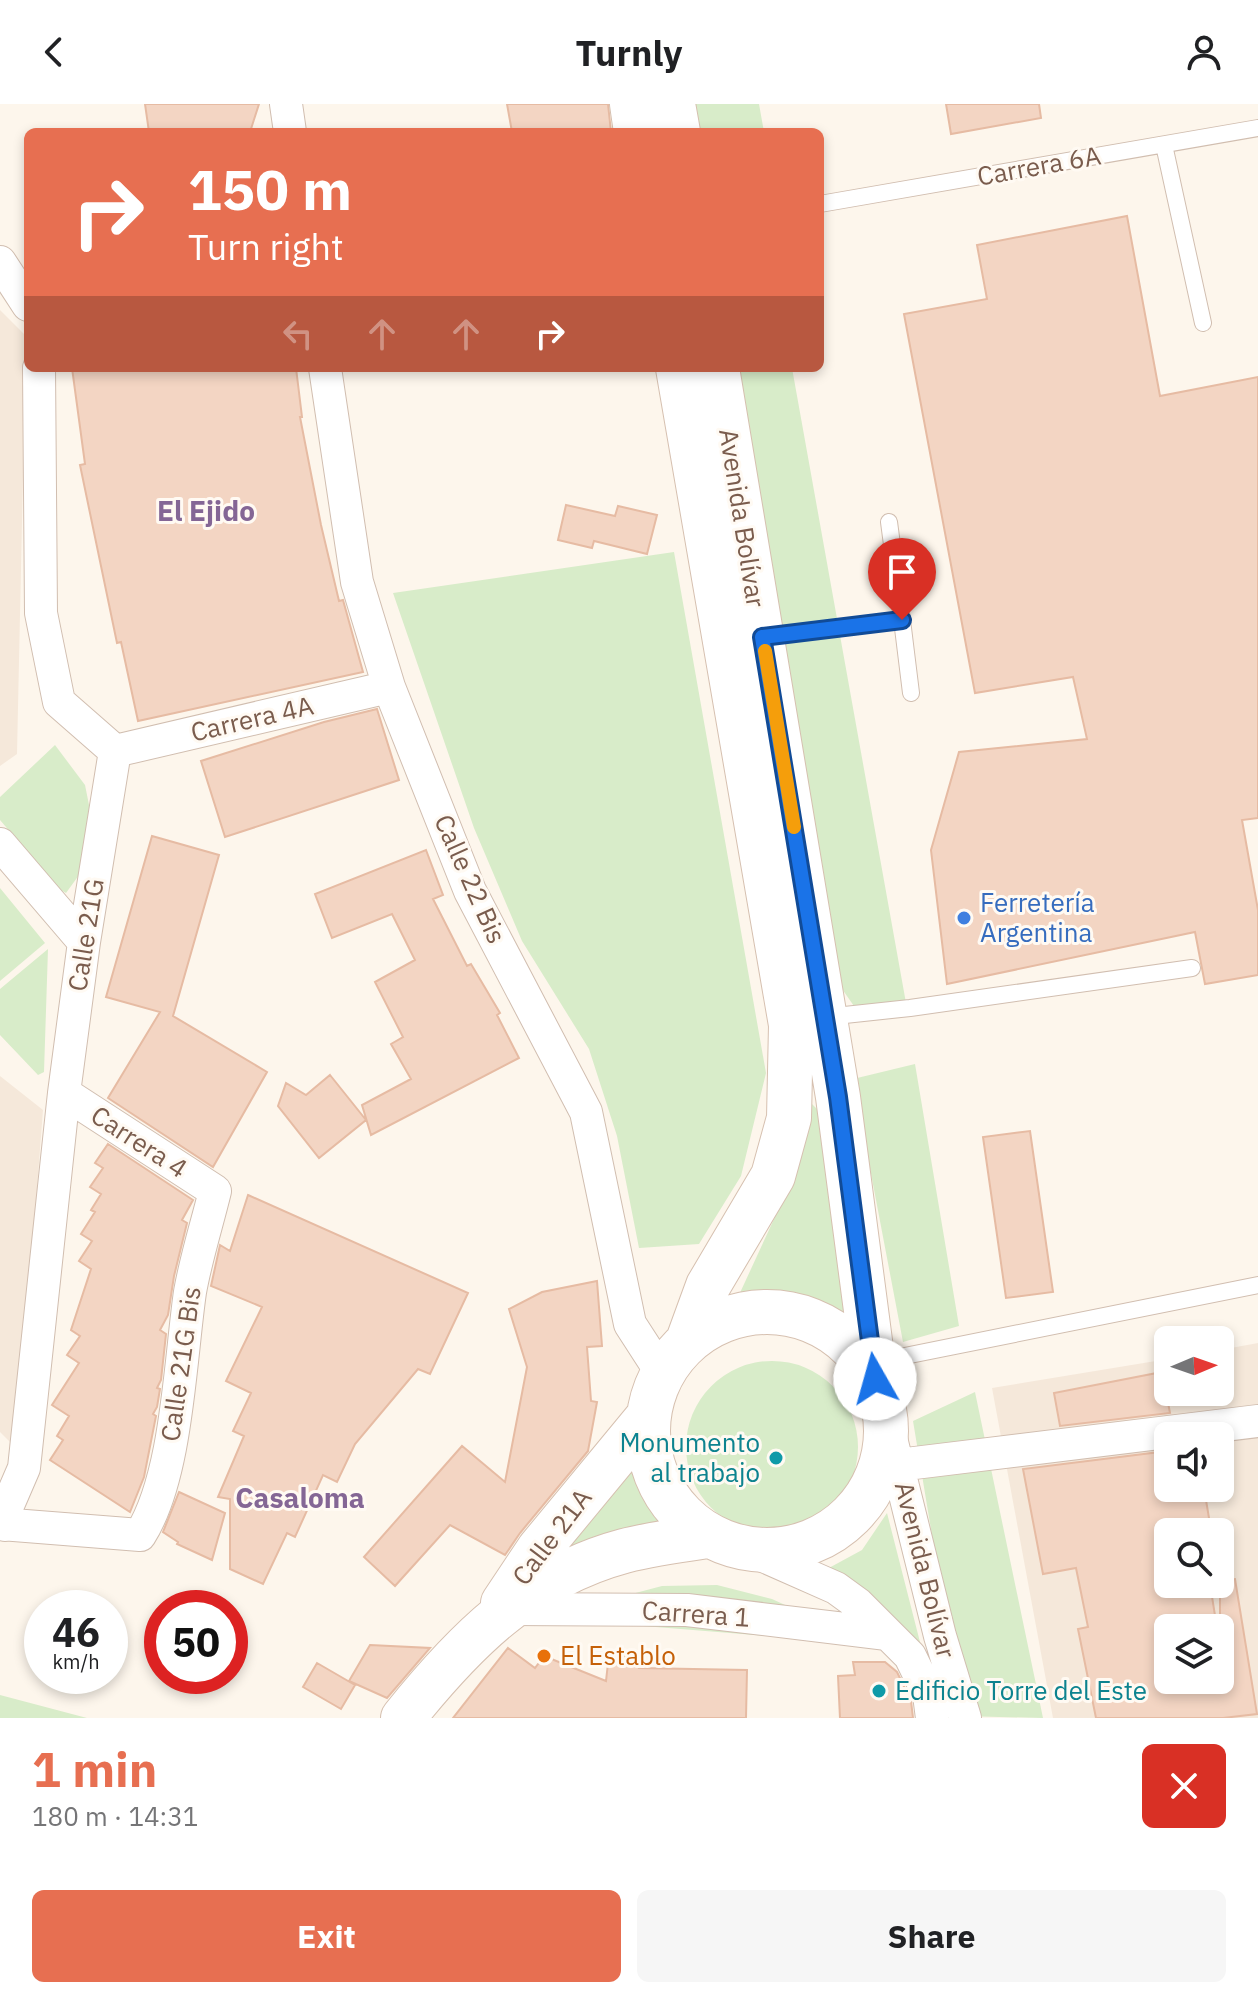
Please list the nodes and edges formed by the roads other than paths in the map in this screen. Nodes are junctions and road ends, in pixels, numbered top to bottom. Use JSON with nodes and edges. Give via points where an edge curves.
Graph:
{"nodes":[{"id":1,"x":286,"y":104,"type":"edge"},
{"id":2,"x":632,"y":104,"type":"edge"},
{"id":3,"x":673,"y":104,"type":"edge"},
{"id":4,"x":289,"y":128,"type":"edge"},
{"id":5,"x":635,"y":128,"type":"edge"},
{"id":6,"x":677,"y":128,"type":"edge"},
{"id":7,"x":1258,"y":128,"type":"edge"},
{"id":8,"x":1164,"y":145,"type":"junction"},
{"id":9,"x":824,"y":203,"type":"edge"},
{"id":10,"x":0,"y":262,"type":"edge"},
{"id":11,"x":24,"y":299,"type":"edge"},
{"id":12,"x":1203,"y":323,"type":"dead end"},
{"id":13,"x":39,"y":372,"type":"edge"},
{"id":14,"x":326,"y":372,"type":"edge"},
{"id":15,"x":679,"y":372,"type":"edge"},
{"id":16,"x":718,"y":372,"type":"edge"},
{"id":17,"x":889,"y":522,"type":"dead end"},
{"id":18,"x":902,"y":620,"type":"junction"},
{"id":19,"x":762,"y":637,"type":"junction"},
{"id":20,"x":389,"y":687,"type":"junction"},
{"id":21,"x":911,"y":693,"type":"dead end"},
{"id":22,"x":115,"y":751,"type":"junction"},
{"id":23,"x":0,"y":844,"type":"edge"},
{"id":24,"x":84,"y":942,"type":"junction"},
{"id":25,"x":1192,"y":968,"type":"dead end"},
{"id":26,"x":825,"y":1017,"type":"junction"},
{"id":27,"x":64,"y":1093,"type":"junction"},
{"id":28,"x":215,"y":1191,"type":"joint"},
{"id":29,"x":1258,"y":1285,"type":"edge"},
{"id":30,"x":689,"y":1338,"type":"junction"},
{"id":31,"x":875,"y":1370,"type":"junction"},
{"id":32,"x":661,"y":1372,"type":"junction"},
{"id":33,"x":648,"y":1417,"type":"junction"},
{"id":34,"x":1258,"y":1421,"type":"edge"},
{"id":35,"x":887,"y":1422,"type":"junction"},
{"id":36,"x":12,"y":1458,"type":"edge"},
{"id":37,"x":898,"y":1465,"type":"junction"},
{"id":38,"x":2,"y":1525,"type":"edge"},
{"id":39,"x":708,"y":1536,"type":"junction"},
{"id":40,"x":750,"y":1550,"type":"junction"},
{"id":41,"x":498,"y":1616,"type":"junction"},
{"id":42,"x":887,"y":1634,"type":"junction"},
{"id":43,"x":403,"y":1718,"type":"edge"},
{"id":44,"x":932,"y":1718,"type":"edge"},
{"id":45,"x":965,"y":1718,"type":"edge"}],
"edges":[{"from":1,"to":4,"type":"street"},
{"from":2,"to":5,"type":"main road"},
{"from":3,"to":6,"type":"main road"},
{"from":7,"to":8,"type":"lane","name":"Carrera 6A"},
{"from":8,"to":9,"type":"lane","name":"Carrera 6A"},
{"from":8,"to":12,"type":"lane"},
{"from":10,"to":11,"type":"street"},
{"from":13,"to":22,"type":"street","via":[[41,613],[59,702]]},
{"from":14,"to":20,"type":"street","name":"Calle 22 Bis","via":[[357,582]]},
{"from":15,"to":30,"type":"main road","name":"Avenida Bolívar","via":[[791,1025],[789,1118],[773,1176],[708,1286]]},
{"from":16,"to":19,"type":"main road","name":"Avenida Bolívar"},
{"from":17,"to":18,"type":"lane"},
{"from":18,"to":19,"type":"lane"},
{"from":18,"to":21,"type":"lane"},
{"from":19,"to":26,"type":"main road","name":"Avenida Bolívar"},
{"from":20,"to":22,"type":"street","name":"Carrera 4A"},
{"from":20,"to":32,"type":"street","name":"Calle 22 Bis","via":[[470,891],[586,1112],[630,1324]]},
{"from":22,"to":24,"type":"street","name":"Calle 21G"},
{"from":23,"to":24,"type":"street"},
{"from":24,"to":27,"type":"street","name":"Calle 21G"},
{"from":25,"to":26,"type":"lane"},
{"from":26,"to":31,"type":"main road","name":"Avenida Bolívar"},
{"from":27,"to":28,"type":"street","name":"Carrera 4"},
{"from":27,"to":36,"type":"street","name":"Calle 21G"},
{"from":28,"to":38,"type":"street","name":"Calle 21G Bis","via":[[191,1288],[168,1451],[152,1516],[140,1535]]},
{"from":29,"to":31,"type":"lane"},
{"from":30,"to":31,"type":"main road","via":[[727,1316],[771,1310],[814,1319],[850,1343]]},
{"from":30,"to":32,"type":"main road"},
{"from":31,"to":35,"type":"main road"},
{"from":32,"to":33,"type":"main road"},
{"from":33,"to":39,"type":"main road","via":[[651,1463],[672,1505]]},
{"from":33,"to":41,"type":"main road","name":"Calle 21A","via":[[539,1549]]},
{"from":34,"to":37,"type":"street"},
{"from":35,"to":37,"type":"street","name":"Avenida Bolívar"},
{"from":35,"to":40,"type":"main road","via":[[884,1457],[871,1491],[849,1519],[820,1539],[786,1550]]},
{"from":36,"to":38,"type":"street","name":"Calle 21G"},
{"from":37,"to":45,"type":"street","name":"Avenida Bolívar"},
{"from":39,"to":40,"type":"main road"},
{"from":39,"to":41,"type":"main road","name":"Calle 21A","via":[[621,1552],[580,1567],[541,1585]]},
{"from":40,"to":42,"type":"street","via":[[836,1588]]},
{"from":41,"to":42,"type":"street","name":"Carrera 1","via":[[687,1610]]},
{"from":41,"to":43,"type":"main road","name":"Calle 21A","via":[[436,1676]]},
{"from":42,"to":44,"type":"street","via":[[910,1656],[929,1695]]}]}
